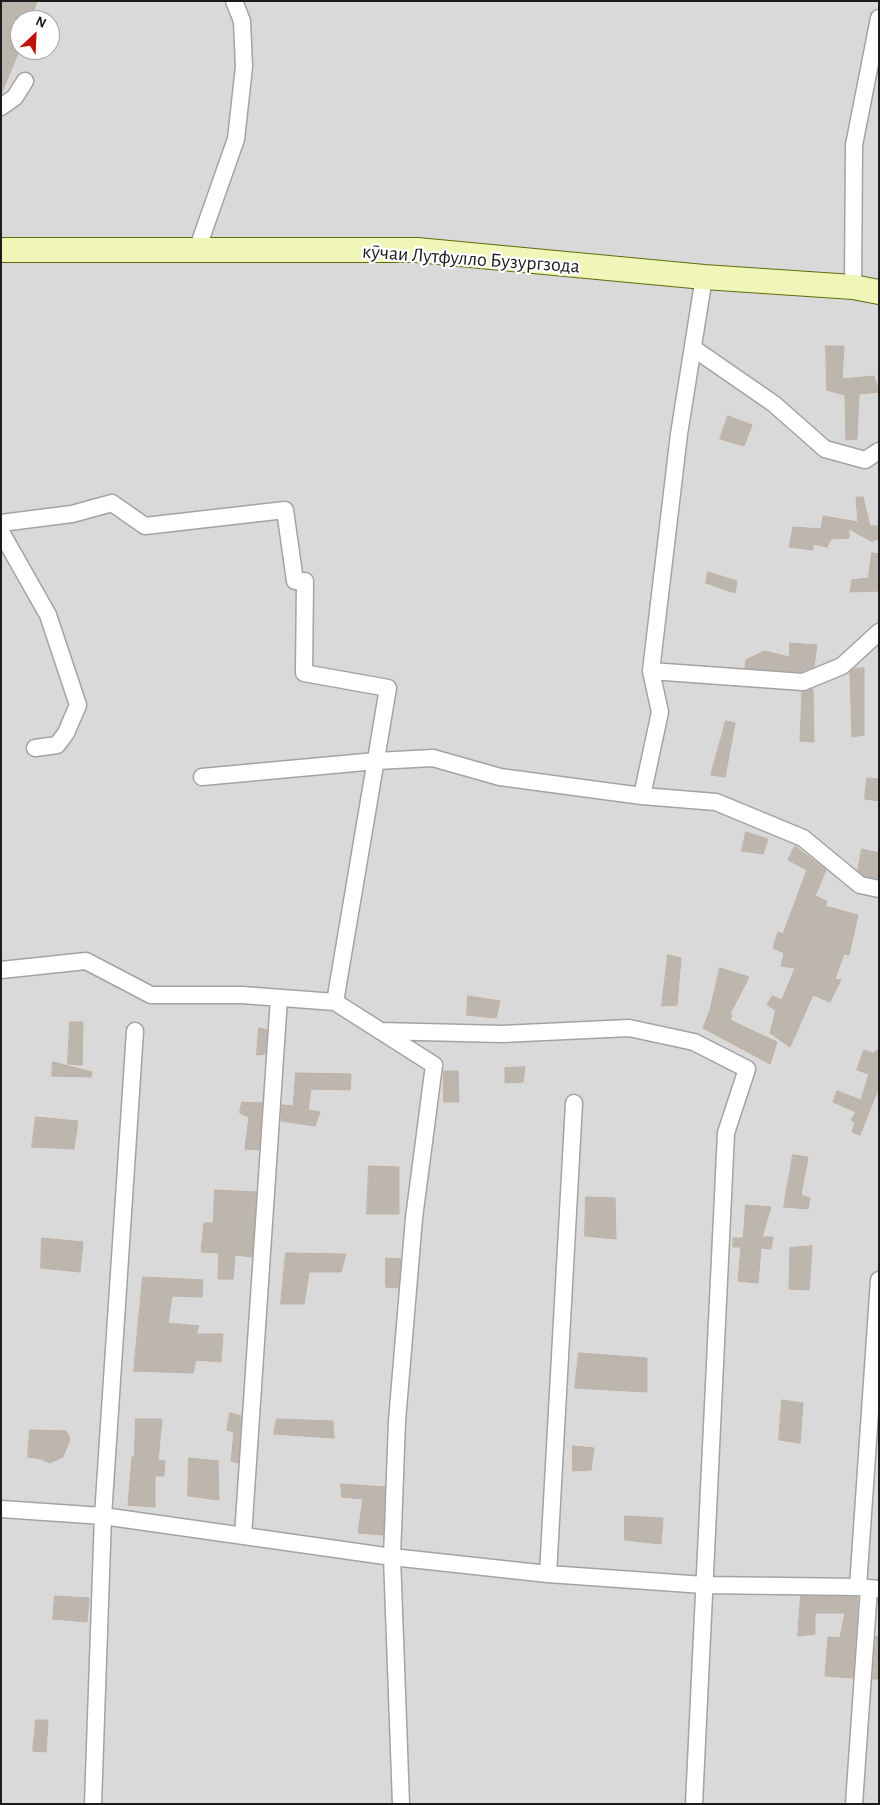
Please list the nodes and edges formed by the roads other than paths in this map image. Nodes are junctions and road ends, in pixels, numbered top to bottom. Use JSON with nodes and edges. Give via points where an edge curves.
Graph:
{"nodes":[{"id":1,"x":234,"y":1,"type":"edge"},
{"id":2,"x":879,"y":18,"type":"edge"},
{"id":3,"x":25,"y":81,"type":"dead end"},
{"id":4,"x":1,"y":107,"type":"edge"},
{"id":5,"x":1,"y":250,"type":"edge"},
{"id":6,"x":197,"y":250,"type":"junction"},
{"id":7,"x":704,"y":278,"type":"junction"},
{"id":8,"x":853,"y":287,"type":"junction"},
{"id":9,"x":879,"y":292,"type":"edge"},
{"id":10,"x":693,"y":348,"type":"junction"},
{"id":11,"x":879,"y":451,"type":"edge"},
{"id":12,"x":1,"y":523,"type":"edge"},
{"id":13,"x":1,"y":532,"type":"edge"},
{"id":14,"x":879,"y":632,"type":"edge"},
{"id":15,"x":651,"y":671,"type":"junction"},
{"id":16,"x":35,"y":748,"type":"dead end"},
{"id":17,"x":376,"y":761,"type":"junction"},
{"id":18,"x":202,"y":776,"type":"dead end"},
{"id":19,"x":642,"y":796,"type":"junction"},
{"id":20,"x":879,"y":889,"type":"edge"},
{"id":21,"x":1,"y":970,"type":"edge"},
{"id":22,"x":280,"y":998,"type":"junction"},
{"id":23,"x":335,"y":1002,"type":"junction"},
{"id":24,"x":135,"y":1031,"type":"dead end"},
{"id":25,"x":380,"y":1031,"type":"junction"},
{"id":26,"x":574,"y":1103,"type":"dead end"},
{"id":27,"x":879,"y":1280,"type":"edge"},
{"id":28,"x":1,"y":1508,"type":"edge"},
{"id":29,"x":102,"y":1516,"type":"junction"},
{"id":30,"x":243,"y":1536,"type":"junction"},
{"id":31,"x":392,"y":1557,"type":"junction"},
{"id":32,"x":548,"y":1574,"type":"junction"},
{"id":33,"x":704,"y":1585,"type":"junction"},
{"id":34,"x":869,"y":1588,"type":"edge"},
{"id":35,"x":93,"y":1804,"type":"edge"},
{"id":36,"x":401,"y":1804,"type":"edge"},
{"id":37,"x":694,"y":1804,"type":"edge"},
{"id":38,"x":854,"y":1804,"type":"edge"}],
"edges":[{"from":1,"to":6,"type":"street","via":[[242,21],[244,67],[236,140]]},
{"from":2,"to":8,"type":"street","via":[[854,145]]},
{"from":3,"to":4,"type":"street","via":[[15,98]]},
{"from":5,"to":6,"type":"main road","name":"кӯчаи Лутфулло Бузургзода"},
{"from":6,"to":7,"type":"main road","name":"кӯчаи Лутфулло Бузургзода","via":[[416,250]]},
{"from":7,"to":8,"type":"main road","name":"кӯчаи Лутфулло Бузургзода"},
{"from":7,"to":10,"type":"street"},
{"from":8,"to":9,"type":"main road","name":"кӯчаи Лутфулло Бузургзода"},
{"from":10,"to":11,"type":"street","via":[[774,404],[825,448],[864,460]]},
{"from":10,"to":15,"type":"street"},
{"from":12,"to":17,"type":"street","via":[[72,514],[112,503],[145,526],[285,510],[295,581],[305,581],[304,673],[388,688]]},
{"from":13,"to":16,"type":"street","via":[[48,615],[78,705],[57,745]]},
{"from":14,"to":15,"type":"street","via":[[842,666],[802,682]]},
{"from":15,"to":19,"type":"street","via":[[660,712]]},
{"from":17,"to":18,"type":"street"},
{"from":17,"to":19,"type":"street","via":[[433,758],[500,777]]},
{"from":17,"to":23,"type":"street"},
{"from":19,"to":20,"type":"street","via":[[716,802],[803,838],[860,885]]},
{"from":21,"to":22,"type":"street","via":[[86,961],[151,995]]},
{"from":22,"to":23,"type":"street"},
{"from":22,"to":30,"type":"street"},
{"from":23,"to":25,"type":"street"},
{"from":24,"to":29,"type":"street"},
{"from":25,"to":31,"type":"street","via":[[434,1065],[414,1218],[398,1411]]},
{"from":25,"to":33,"type":"street","via":[[502,1034],[629,1028],[694,1042],[747,1069],[726,1133]]},
{"from":26,"to":32,"type":"street"},
{"from":27,"to":34,"type":"street"},
{"from":28,"to":29,"type":"street"},
{"from":29,"to":30,"type":"street"},
{"from":29,"to":35,"type":"street"},
{"from":30,"to":31,"type":"street"},
{"from":31,"to":32,"type":"street"},
{"from":31,"to":36,"type":"street"},
{"from":32,"to":33,"type":"street"},
{"from":33,"to":34,"type":"street"},
{"from":33,"to":37,"type":"street"},
{"from":34,"to":38,"type":"street"}]}
